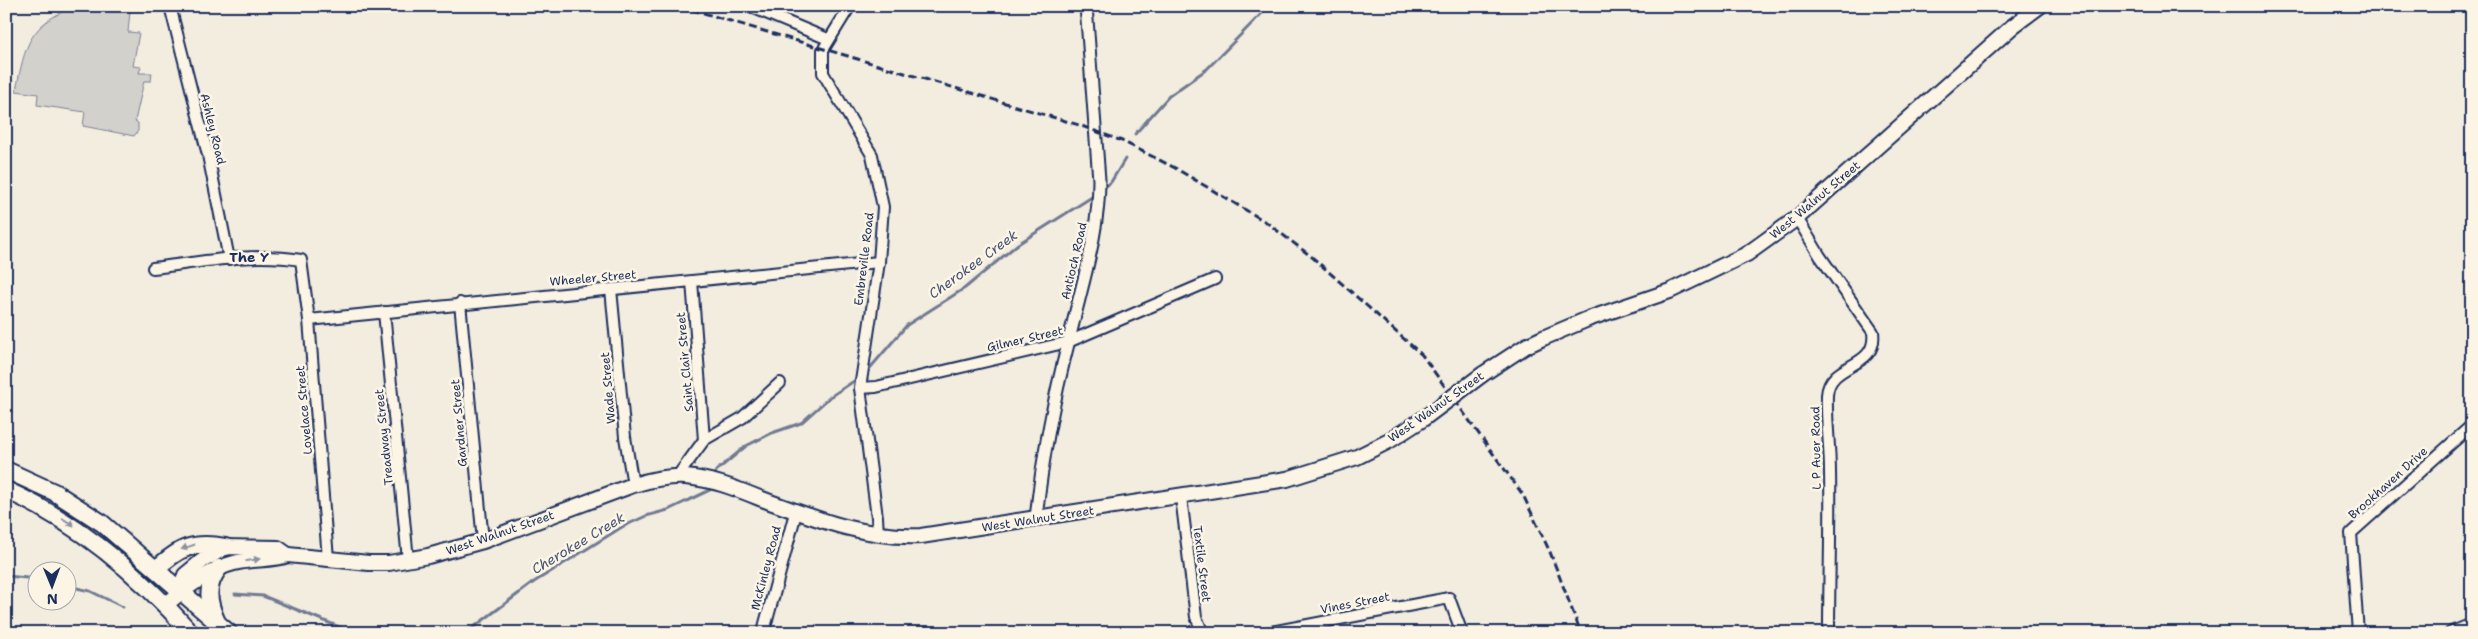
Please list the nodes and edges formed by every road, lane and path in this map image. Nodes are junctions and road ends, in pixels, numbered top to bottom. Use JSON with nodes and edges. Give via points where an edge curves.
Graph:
{"nodes":[{"id":1,"x":170,"y":6,"type":"edge"},
{"id":2,"x":749,"y":6,"type":"edge"},
{"id":3,"x":850,"y":6,"type":"edge"},
{"id":4,"x":1086,"y":6,"type":"edge"},
{"id":5,"x":2040,"y":6,"type":"edge"},
{"id":6,"x":828,"y":39,"type":"junction"},
{"id":7,"x":1797,"y":218,"type":"junction"},
{"id":8,"x":229,"y":259,"type":"junction"},
{"id":9,"x":879,"y":262,"type":"junction"},
{"id":10,"x":153,"y":268,"type":"dead end"},
{"id":11,"x":1215,"y":279,"type":"dead end"},
{"id":12,"x":692,"y":281,"type":"junction"},
{"id":13,"x":611,"y":289,"type":"junction"},
{"id":14,"x":460,"y":303,"type":"junction"},
{"id":15,"x":384,"y":312,"type":"junction"},
{"id":16,"x":309,"y":320,"type":"junction"},
{"id":17,"x":1068,"y":342,"type":"junction"},
{"id":18,"x":861,"y":381,"type":"junction"},
{"id":19,"x":780,"y":383,"type":"dead end"},
{"id":20,"x":2472,"y":425,"type":"edge"},
{"id":21,"x":704,"y":440,"type":"junction"},
{"id":22,"x":6,"y":470,"type":"edge"},
{"id":23,"x":677,"y":477,"type":"junction"},
{"id":24,"x":633,"y":485,"type":"junction"},
{"id":25,"x":6,"y":490,"type":"edge"},
{"id":26,"x":1181,"y":497,"type":"junction"},
{"id":27,"x":796,"y":511,"type":"junction"},
{"id":28,"x":1036,"y":519,"type":"junction"},
{"id":29,"x":878,"y":535,"type":"junction"},
{"id":30,"x":483,"y":541,"type":"junction"},
{"id":31,"x":226,"y":547,"type":"junction"},
{"id":32,"x":288,"y":555,"type":"junction"},
{"id":33,"x":328,"y":559,"type":"junction"},
{"id":34,"x":408,"y":560,"type":"junction"},
{"id":35,"x":219,"y":568,"type":"junction"},
{"id":36,"x":156,"y":569,"type":"junction"},
{"id":37,"x":180,"y":592,"type":"junction"},
{"id":38,"x":166,"y":605,"type":"junction"},
{"id":39,"x":2472,"y":624,"type":"edge"},
{"id":40,"x":223,"y":627,"type":"edge"},
{"id":41,"x":191,"y":633,"type":"edge"},
{"id":42,"x":763,"y":633,"type":"edge"},
{"id":43,"x":1203,"y":633,"type":"edge"},
{"id":44,"x":1266,"y":633,"type":"edge"},
{"id":45,"x":1462,"y":633,"type":"edge"},
{"id":46,"x":1828,"y":633,"type":"edge"},
{"id":47,"x":2358,"y":633,"type":"edge"},
{"id":48,"x":2450,"y":633,"type":"edge"}],
"edges":[{"from":1,"to":8,"type":"street","name":"Ashley Road","via":[[208,155]]},
{"from":2,"to":6,"type":"street"},
{"from":3,"to":6,"type":"street","name":"Embreville Road"},
{"from":4,"to":17,"type":"street","name":"Antioch Road","via":[[1099,209]]},
{"from":5,"to":7,"type":"main road","name":"West Walnut Street"},
{"from":6,"to":9,"type":"street","name":"Embreville Road","via":[[823,50],[823,73],[872,155],[883,207]]},
{"from":7,"to":26,"type":"main road","name":"West Walnut Street","bridge":true,"via":[[1747,254],[1714,271],[1526,346],[1389,441],[1357,457],[1287,479]]},
{"from":7,"to":46,"type":"street","name":"L P Auer Road","via":[[1873,332],[1874,340],[1873,350],[1840,372],[1832,380],[1827,393],[1830,472]]},
{"from":8,"to":10,"type":"street"},
{"from":8,"to":16,"type":"street","name":"Lovelace Street","via":[[301,260]]},
{"from":9,"to":12,"type":"street","name":"Wheeler Street"},
{"from":9,"to":18,"type":"street","name":"Embreville Road"},
{"from":11,"to":17,"type":"street","name":"Gilmer Street"},
{"from":12,"to":13,"type":"street","name":"Wheeler Street"},
{"from":12,"to":21,"type":"street","name":"Saint Clair Street"},
{"from":13,"to":14,"type":"street","name":"Wheeler Street"},
{"from":13,"to":24,"type":"street","name":"Wade Street","via":[[625,437]]},
{"from":14,"to":15,"type":"street","name":"Wheeler Street"},
{"from":14,"to":30,"type":"street","name":"Gardner Street"},
{"from":15,"to":16,"type":"street","name":"Wheeler Street"},
{"from":15,"to":34,"type":"street","name":"Treadway Street"},
{"from":16,"to":33,"type":"street","name":"Lovelace Street"},
{"from":17,"to":18,"type":"street","name":"Gilmer Street","via":[[876,387]]},
{"from":17,"to":28,"type":"street","name":"Antioch Road","via":[[1040,480]]},
{"from":18,"to":29,"type":"street","name":"Embreville Road"},
{"from":19,"to":21,"type":"street","via":[[742,418]]},
{"from":20,"to":47,"type":"street","name":"Brookhaven Drive","via":[[2351,533]]},
{"from":21,"to":23,"type":"street"},
{"from":22,"to":36,"type":"highway","via":[[72,502]]},
{"from":23,"to":24,"type":"main road","name":"West Walnut Street"},
{"from":23,"to":27,"type":"main road","name":"West Walnut Street","via":[[713,481]]},
{"from":24,"to":30,"type":"main road","name":"West Walnut Street"},
{"from":25,"to":38,"type":"highway","one_way":true,"via":[[44,508],[89,537]]},
{"from":26,"to":28,"type":"main road","name":"West Walnut Street"},
{"from":26,"to":43,"type":"street","name":"Textile Street","via":[[1196,617]]},
{"from":27,"to":29,"type":"main road","name":"West Walnut Street","via":[[858,532]]},
{"from":27,"to":42,"type":"street","name":"McKinley Road"},
{"from":28,"to":29,"type":"main road","name":"West Walnut Street","via":[[921,536]]},
{"from":30,"to":34,"type":"main road","name":"West Walnut Street","via":[[452,552]]},
{"from":31,"to":32,"type":"main road","name":"West Walnut Street","via":[[278,548]]},
{"from":31,"to":36,"type":"highway","one_way":true,"via":[[209,544],[188,546]]},
{"from":31,"to":37,"type":"main road","name":"West Walnut Street","via":[[184,575]]},
{"from":32,"to":33,"type":"main road","name":"West Walnut Street"},
{"from":35,"to":32,"type":"main road","name":"West Walnut Street","one_way":true},
{"from":33,"to":34,"type":"main road","name":"West Walnut Street","via":[[369,563]]},
{"from":35,"to":37,"type":"main road","name":"West Walnut Street"},
{"from":35,"to":40,"type":"highway","via":[[210,582],[208,593],[211,608]]},
{"from":36,"to":37,"type":"highway"},
{"from":37,"to":38,"type":"main road","name":"West Walnut Street"},
{"from":37,"to":40,"type":"highway"},
{"from":38,"to":41,"type":"highway"},
{"from":39,"to":48,"type":"street"},
{"from":44,"to":45,"type":"street","name":"Vines Street","via":[[1449,598]]}]}
